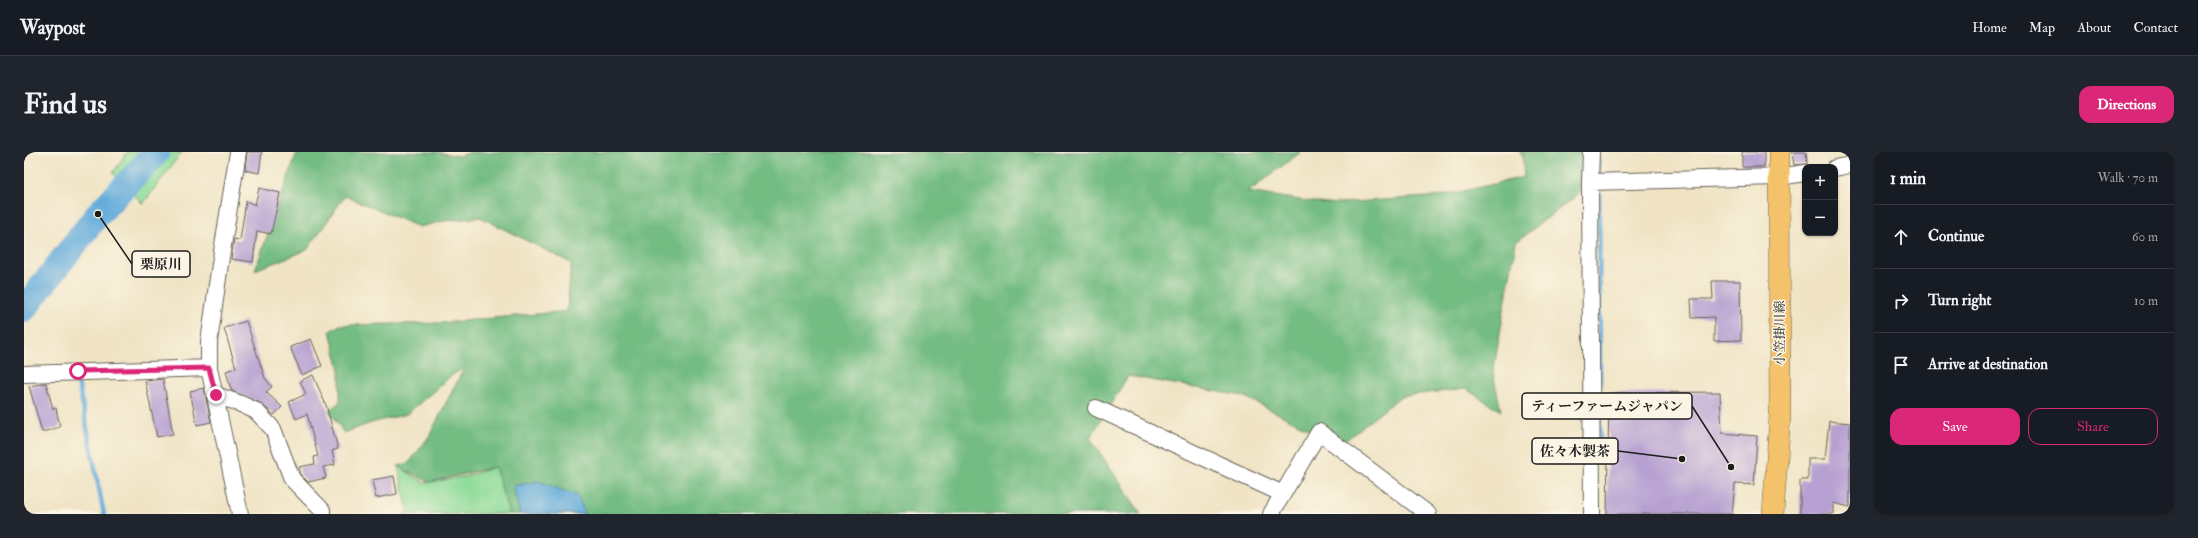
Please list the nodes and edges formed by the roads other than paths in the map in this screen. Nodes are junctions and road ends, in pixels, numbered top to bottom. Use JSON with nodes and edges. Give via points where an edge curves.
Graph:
{"nodes":[{"id":1,"x":238,"y":152,"type":"edge"},
{"id":2,"x":1590,"y":152,"type":"edge"},
{"id":3,"x":1778,"y":152,"type":"edge"},
{"id":4,"x":1850,"y":166,"type":"edge"},
{"id":5,"x":1838,"y":168,"type":"edge"},
{"id":6,"x":1802,"y":173,"type":"edge"},
{"id":7,"x":1779,"y":177,"type":"junction"},
{"id":8,"x":1590,"y":182,"type":"junction"},
{"id":9,"x":209,"y":368,"type":"junction"},
{"id":10,"x":24,"y":374,"type":"edge"},
{"id":11,"x":216,"y":395,"type":"junction"},
{"id":12,"x":1096,"y":408,"type":"dead end"},
{"id":13,"x":1283,"y":494,"type":"junction"},
{"id":14,"x":240,"y":514,"type":"edge"},
{"id":15,"x":322,"y":514,"type":"edge"},
{"id":16,"x":1271,"y":514,"type":"edge"},
{"id":17,"x":1428,"y":514,"type":"edge"},
{"id":18,"x":1592,"y":514,"type":"edge"},
{"id":19,"x":1773,"y":514,"type":"edge"}],
"edges":[{"from":1,"to":9,"type":"street","via":[[209,342]]},
{"from":2,"to":8,"type":"street"},
{"from":3,"to":7,"type":"main road","name":"小笠掛川線"},
{"from":4,"to":5,"type":"street"},
{"from":6,"to":7,"type":"street"},
{"from":7,"to":8,"type":"street"},
{"from":7,"to":19,"type":"main road","name":"小笠掛川線","via":[[1780,416]]},
{"from":8,"to":18,"type":"street"},
{"from":9,"to":10,"type":"street"},
{"from":9,"to":11,"type":"street"},
{"from":11,"to":14,"type":"street"},
{"from":11,"to":15,"type":"street","via":[[256,411],[273,429],[292,479],[322,510]]},
{"from":12,"to":13,"type":"street"},
{"from":13,"to":16,"type":"street"},
{"from":13,"to":17,"type":"street","via":[[1319,432]]}]}
